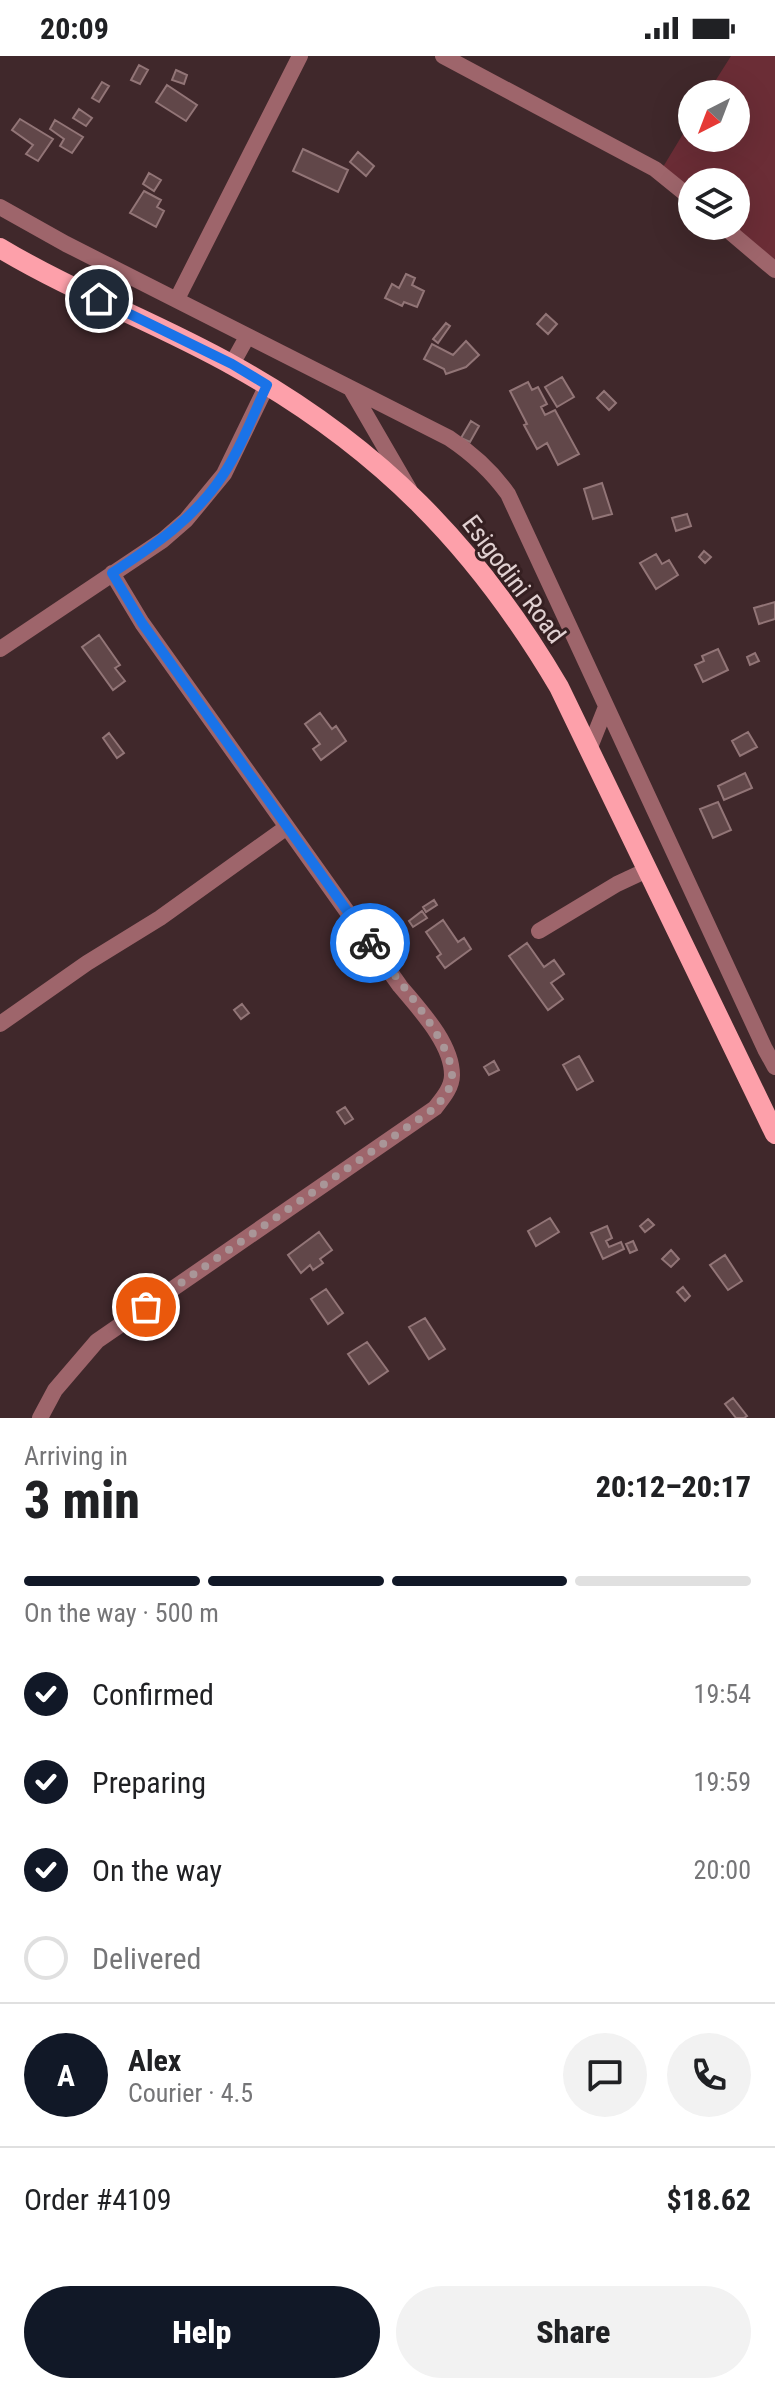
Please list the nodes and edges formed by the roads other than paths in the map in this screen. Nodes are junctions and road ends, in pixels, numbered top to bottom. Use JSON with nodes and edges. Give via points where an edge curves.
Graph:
{"nodes":[{"id":1,"x":300,"y":56,"type":"edge"},
{"id":2,"x":443,"y":56,"type":"edge"},
{"id":3,"x":678,"y":188,"type":"edge"},
{"id":4,"x":0,"y":207,"type":"edge"},
{"id":5,"x":740,"y":240,"type":"edge"},
{"id":6,"x":0,"y":248,"type":"edge"},
{"id":7,"x":775,"y":270,"type":"edge"},
{"id":8,"x":177,"y":299,"type":"junction"},
{"id":9,"x":247,"y":337,"type":"junction"},
{"id":10,"x":232,"y":364,"type":"junction"},
{"id":11,"x":267,"y":385,"type":"junction"},
{"id":12,"x":351,"y":389,"type":"junction"},
{"id":13,"x":412,"y":494,"type":"junction"},
{"id":14,"x":112,"y":573,"type":"junction"},
{"id":15,"x":0,"y":649,"type":"edge"},
{"id":16,"x":606,"y":707,"type":"junction"},
{"id":17,"x":590,"y":747,"type":"junction"},
{"id":18,"x":287,"y":827,"type":"junction"},
{"id":19,"x":647,"y":870,"type":"junction"},
{"id":20,"x":539,"y":931,"type":"dead end"},
{"id":21,"x":0,"y":1024,"type":"edge"},
{"id":22,"x":775,"y":1067,"type":"edge"},
{"id":23,"x":775,"y":1134,"type":"edge"},
{"id":24,"x":40,"y":1418,"type":"edge"}],
"edges":[{"from":1,"to":8,"type":"street"},
{"from":2,"to":3,"type":"street","via":[[655,169]]},
{"from":4,"to":8,"type":"street"},
{"from":5,"to":7,"type":"street"},
{"from":6,"to":10,"type":"main road","name":"Esigodini Road"},
{"from":8,"to":9,"type":"street"},
{"from":9,"to":10,"type":"street"},
{"from":9,"to":12,"type":"street"},
{"from":10,"to":11,"type":"main road","name":"Esigodini Road"},
{"from":11,"to":13,"type":"main road","name":"Esigodini Road","via":[[329,425]]},
{"from":11,"to":14,"type":"street","via":[[224,474],[206,497],[163,540]]},
{"from":12,"to":13,"type":"street"},
{"from":12,"to":16,"type":"street","via":[[449,438],[494,474]]},
{"from":13,"to":17,"type":"main road","name":"Esigodini Road","via":[[456,541],[530,638]]},
{"from":14,"to":15,"type":"street"},
{"from":14,"to":18,"type":"street"},
{"from":16,"to":17,"type":"street"},
{"from":16,"to":22,"type":"street"},
{"from":17,"to":19,"type":"main road","name":"Esigodini Road"},
{"from":18,"to":21,"type":"street"},
{"from":18,"to":24,"type":"street","via":[[433,1026],[452,1074],[448,1092],[435,1108],[97,1341],[55,1390]]},
{"from":19,"to":20,"type":"street"},
{"from":19,"to":23,"type":"main road","name":"Esigodini Road"}]}
